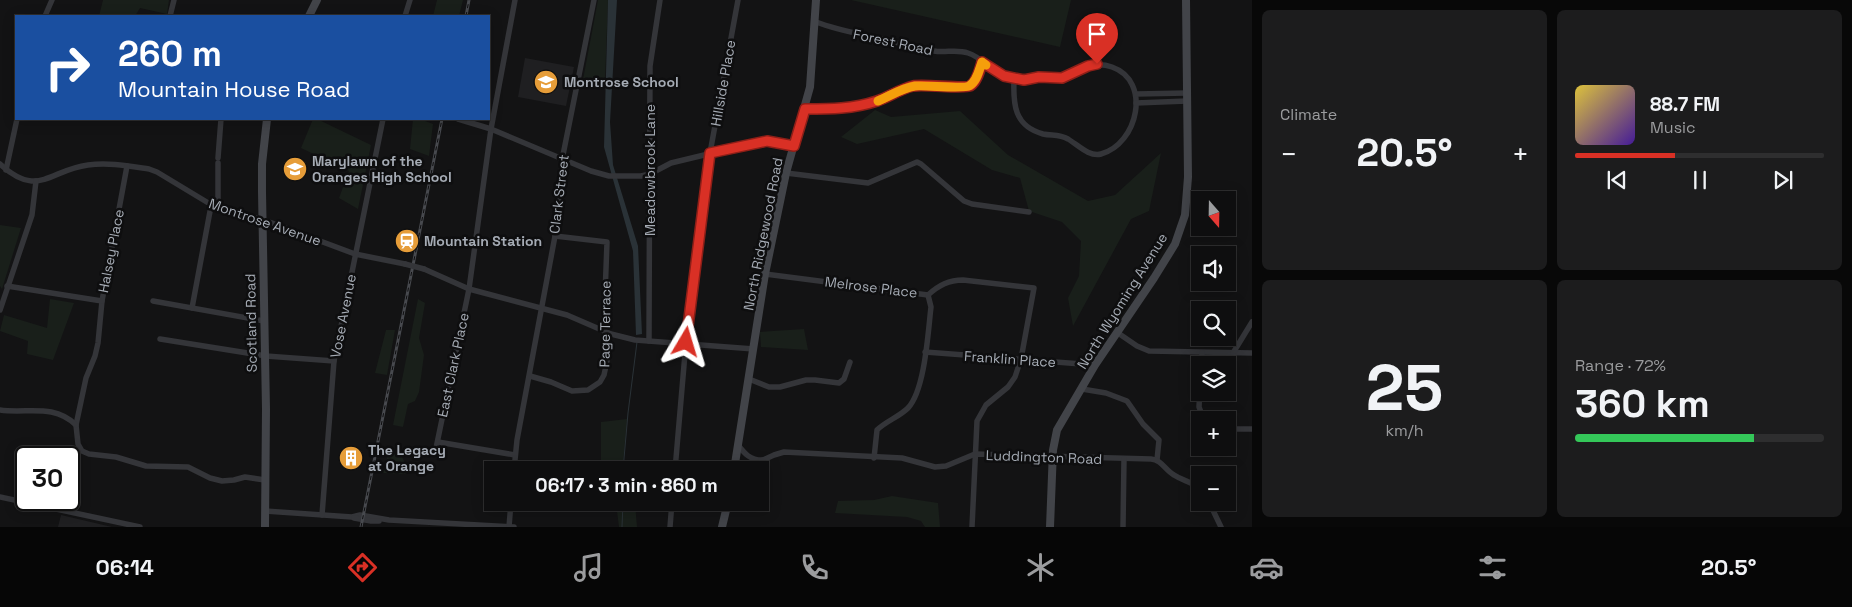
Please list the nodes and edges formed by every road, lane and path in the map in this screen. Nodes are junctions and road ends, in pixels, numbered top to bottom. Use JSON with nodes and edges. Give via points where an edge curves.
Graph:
{"nodes":[{"id":1,"x":52,"y":0,"type":"edge"},
{"id":2,"x":174,"y":0,"type":"edge"},
{"id":3,"x":316,"y":0,"type":"edge"},
{"id":4,"x":410,"y":0,"type":"edge"},
{"id":5,"x":515,"y":0,"type":"edge"},
{"id":6,"x":594,"y":0,"type":"edge"},
{"id":7,"x":660,"y":0,"type":"edge"},
{"id":8,"x":738,"y":0,"type":"edge"},
{"id":9,"x":816,"y":0,"type":"edge"},
{"id":10,"x":1186,"y":0,"type":"edge"},
{"id":11,"x":45,"y":15,"type":"edge"},
{"id":12,"x":172,"y":15,"type":"edge"},
{"id":13,"x":309,"y":15,"type":"edge"},
{"id":14,"x":405,"y":15,"type":"edge"},
{"id":15,"x":816,"y":22,"type":"junction"},
{"id":16,"x":982,"y":62,"type":"junction"},
{"id":17,"x":1014,"y":79,"type":"junction"},
{"id":18,"x":1136,"y":94,"type":"junction"},
{"id":19,"x":1187,"y":97,"type":"junction"},
{"id":20,"x":1136,"y":103,"type":"junction"},
{"id":21,"x":805,"y":109,"type":"junction"},
{"id":22,"x":17,"y":120,"type":"edge"},
{"id":23,"x":221,"y":120,"type":"edge"},
{"id":24,"x":267,"y":120,"type":"edge"},
{"id":25,"x":383,"y":120,"type":"edge"},
{"id":26,"x":461,"y":120,"type":"edge"},
{"id":27,"x":491,"y":129,"type":"junction"},
{"id":28,"x":794,"y":146,"type":"junction"},
{"id":29,"x":710,"y":153,"type":"junction"},
{"id":30,"x":563,"y":159,"type":"junction"},
{"id":31,"x":0,"y":164,"type":"edge"},
{"id":32,"x":127,"y":166,"type":"junction"},
{"id":33,"x":6,"y":170,"type":"junction"},
{"id":34,"x":786,"y":173,"type":"junction"},
{"id":35,"x":650,"y":174,"type":"junction"},
{"id":36,"x":36,"y":181,"type":"junction"},
{"id":37,"x":211,"y":206,"type":"junction"},
{"id":38,"x":218,"y":209,"type":"junction"},
{"id":39,"x":1029,"y":212,"type":"dead end"},
{"id":40,"x":262,"y":219,"type":"junction"},
{"id":41,"x":555,"y":236,"type":"junction"},
{"id":42,"x":356,"y":254,"type":"junction"},
{"id":43,"x":765,"y":274,"type":"junction"},
{"id":44,"x":7,"y":286,"type":"junction"},
{"id":45,"x":469,"y":289,"type":"junction"},
{"id":46,"x":928,"y":295,"type":"junction"},
{"id":47,"x":102,"y":301,"type":"junction"},
{"id":48,"x":153,"y":301,"type":"dead end"},
{"id":49,"x":192,"y":308,"type":"junction"},
{"id":50,"x":542,"y":308,"type":"junction"},
{"id":51,"x":0,"y":310,"type":"edge"},
{"id":52,"x":264,"y":321,"type":"junction"},
{"id":53,"x":1252,"y":322,"type":"edge"},
{"id":54,"x":604,"y":331,"type":"junction"},
{"id":55,"x":1118,"y":333,"type":"junction"},
{"id":56,"x":160,"y":339,"type":"dead end"},
{"id":57,"x":649,"y":341,"type":"junction"},
{"id":58,"x":686,"y":344,"type":"junction"},
{"id":59,"x":754,"y":349,"type":"junction"},
{"id":60,"x":925,"y":352,"type":"junction"},
{"id":61,"x":1202,"y":353,"type":"junction"},
{"id":62,"x":1233,"y":353,"type":"junction"},
{"id":63,"x":1252,"y":353,"type":"edge"},
{"id":64,"x":264,"y":355,"type":"junction"},
{"id":65,"x":1202,"y":356,"type":"edge"},
{"id":66,"x":334,"y":360,"type":"junction"},
{"id":67,"x":1021,"y":360,"type":"junction"},
{"id":68,"x":850,"y":362,"type":"dead end"},
{"id":69,"x":1095,"y":365,"type":"junction"},
{"id":70,"x":530,"y":376,"type":"junction"},
{"id":71,"x":749,"y":379,"type":"junction"},
{"id":72,"x":1082,"y":389,"type":"junction"},
{"id":73,"x":0,"y":410,"type":"edge"},
{"id":74,"x":76,"y":425,"type":"junction"},
{"id":75,"x":1236,"y":429,"type":"edge"},
{"id":76,"x":1252,"y":429,"type":"edge"},
{"id":77,"x":438,"y":442,"type":"junction"},
{"id":78,"x":738,"y":445,"type":"junction"},
{"id":79,"x":436,"y":453,"type":"dead end"},
{"id":80,"x":975,"y":454,"type":"junction"},
{"id":81,"x":515,"y":455,"type":"junction"},
{"id":82,"x":874,"y":458,"type":"junction"},
{"id":83,"x":1052,"y":458,"type":"junction"},
{"id":84,"x":1124,"y":459,"type":"junction"},
{"id":85,"x":764,"y":460,"type":"joint"},
{"id":86,"x":1157,"y":460,"type":"junction"},
{"id":87,"x":515,"y":461,"type":"edge"},
{"id":88,"x":676,"y":461,"type":"edge"},
{"id":89,"x":735,"y":461,"type":"edge"},
{"id":90,"x":265,"y":480,"type":"junction"},
{"id":91,"x":1191,"y":481,"type":"edge"},
{"id":92,"x":0,"y":497,"type":"edge"},
{"id":93,"x":265,"y":511,"type":"junction"},
{"id":94,"x":510,"y":511,"type":"edge"},
{"id":95,"x":671,"y":511,"type":"edge"},
{"id":96,"x":726,"y":511,"type":"edge"},
{"id":97,"x":1214,"y":511,"type":"edge"},
{"id":98,"x":322,"y":515,"type":"junction"},
{"id":99,"x":140,"y":527,"type":"edge"},
{"id":100,"x":265,"y":527,"type":"edge"},
{"id":101,"x":509,"y":527,"type":"edge"},
{"id":102,"x":514,"y":527,"type":"edge"},
{"id":103,"x":670,"y":527,"type":"edge"},
{"id":104,"x":722,"y":527,"type":"edge"},
{"id":105,"x":972,"y":527,"type":"edge"},
{"id":106,"x":1050,"y":527,"type":"edge"},
{"id":107,"x":1123,"y":527,"type":"edge"},
{"id":108,"x":1222,"y":527,"type":"edge"}],
"edges":[{"from":1,"to":11,"type":"street"},
{"from":2,"to":12,"type":"street"},
{"from":3,"to":13,"type":"main road"},
{"from":4,"to":14,"type":"street"},
{"from":5,"to":27,"type":"street","name":"East Clark Place"},
{"from":6,"to":30,"type":"street","name":"Clark Street"},
{"from":7,"to":35,"type":"street","name":"Meadowbrook Lane","via":[[650,66]]},
{"from":8,"to":29,"type":"street","name":"Hillside Place"},
{"from":9,"to":15,"type":"main road","name":"North Ridgewood Road"},
{"from":10,"to":19,"type":"main road","name":"North Wyoming Avenue"},
{"from":15,"to":16,"type":"street","name":"Forest Road","via":[[933,51],[969,53]]},
{"from":15,"to":21,"type":"main road","name":"North Ridgewood Road"},
{"from":16,"to":17,"type":"street","name":"Forest Road"},
{"from":16,"to":21,"type":"street","via":[[975,82],[970,86],[913,86],[879,101],[848,109]]},
{"from":17,"to":18,"type":"street","via":[[1062,78],[1088,66],[1108,66],[1126,76]]},
{"from":17,"to":20,"type":"street","via":[[1014,102],[1019,118],[1025,124],[1042,134],[1067,138],[1099,155],[1120,145],[1132,125]]},
{"from":18,"to":19,"type":"street"},
{"from":18,"to":20,"type":"street"},
{"from":19,"to":20,"type":"street"},
{"from":19,"to":55,"type":"main road","name":"North Wyoming Avenue","via":[[1188,190],[1185,215],[1175,244]]},
{"from":21,"to":28,"type":"main road","name":"North Ridgewood Road"},
{"from":22,"to":33,"type":"street"},
{"from":23,"to":38,"type":"street"},
{"from":24,"to":40,"type":"main road","name":"Scotland Road","via":[[262,164]]},
{"from":25,"to":42,"type":"street","name":"Vose Avenue"},
{"from":26,"to":27,"type":"street"},
{"from":27,"to":30,"type":"street"},
{"from":27,"to":45,"type":"street","name":"East Clark Place"},
{"from":28,"to":29,"type":"street","via":[[767,141]]},
{"from":28,"to":34,"type":"main road","name":"North Ridgewood Road"},
{"from":29,"to":35,"type":"street","via":[[671,163]]},
{"from":29,"to":58,"type":"street","name":"Hillside Place"},
{"from":30,"to":35,"type":"street","via":[[609,176]]},
{"from":30,"to":41,"type":"street","name":"Clark Street"},
{"from":31,"to":33,"type":"street","name":"Montrose Avenue"},
{"from":32,"to":36,"type":"street","name":"Montrose Avenue","via":[[100,163]]},
{"from":32,"to":37,"type":"street","name":"Montrose Avenue","via":[[157,172]]},
{"from":32,"to":47,"type":"street","name":"Halsey Place"},
{"from":33,"to":36,"type":"street","name":"Montrose Avenue","via":[[23,180]]},
{"from":34,"to":39,"type":"street","via":[[868,183],[917,162],[964,201]]},
{"from":34,"to":43,"type":"main road","name":"North Ridgewood Road"},
{"from":35,"to":57,"type":"street","name":"Meadowbrook Lane"},
{"from":36,"to":44,"type":"street","via":[[32,215]]},
{"from":37,"to":38,"type":"street","name":"Montrose Avenue"},
{"from":37,"to":49,"type":"street"},
{"from":38,"to":40,"type":"street","name":"Montrose Avenue"},
{"from":40,"to":42,"type":"street","name":"Montrose Avenue"},
{"from":40,"to":52,"type":"main road","name":"Scotland Road"},
{"from":41,"to":50,"type":"street","name":"Clark Street"},
{"from":41,"to":54,"type":"street","name":"Page Terrace","via":[[607,242]]},
{"from":42,"to":45,"type":"street","name":"Montrose Avenue","bridge":true,"via":[[424,269]]},
{"from":42,"to":66,"type":"street","name":"Vose Avenue"},
{"from":43,"to":46,"type":"street","name":"Melrose Place"},
{"from":43,"to":59,"type":"main road","name":"North Ridgewood Road"},
{"from":44,"to":47,"type":"street","name":"Halsey Place"},
{"from":44,"to":51,"type":"street"},
{"from":45,"to":50,"type":"street","name":"Montrose Avenue"},
{"from":45,"to":77,"type":"street","name":"East Clark Place"},
{"from":46,"to":60,"type":"street","via":[[931,307]]},
{"from":46,"to":67,"type":"street","name":"Melrose Place","via":[[952,280],[1034,288]]},
{"from":47,"to":74,"type":"street","via":[[98,343],[86,378]]},
{"from":48,"to":49,"type":"street"},
{"from":49,"to":52,"type":"street"},
{"from":50,"to":54,"type":"street","name":"Montrose Avenue"},
{"from":50,"to":70,"type":"street","name":"Clark Street"},
{"from":52,"to":64,"type":"main road","name":"Scotland Road"},
{"from":53,"to":62,"type":"street"},
{"from":54,"to":57,"type":"street","name":"Montrose Avenue"},
{"from":54,"to":70,"type":"street","name":"Page Terrace","via":[[606,368],[595,386],[572,391]]},
{"from":55,"to":61,"type":"street","via":[[1149,351]]},
{"from":55,"to":69,"type":"main road","name":"North Wyoming Avenue"},
{"from":56,"to":64,"type":"street"},
{"from":57,"to":58,"type":"street","name":"Montrose Avenue"},
{"from":58,"to":59,"type":"street","name":"Montrose Avenue"},
{"from":58,"to":88,"type":"street","name":"Hillside Place"},
{"from":59,"to":71,"type":"main road","name":"North Ridgewood Road"},
{"from":60,"to":67,"type":"street","name":"Franklin Place"},
{"from":60,"to":82,"type":"street","via":[[917,394],[897,418],[877,430]]},
{"from":61,"to":62,"type":"street"},
{"from":61,"to":65,"type":"street"},
{"from":62,"to":63,"type":"street"},
{"from":64,"to":66,"type":"street"},
{"from":64,"to":90,"type":"main road","name":"Scotland Road"},
{"from":66,"to":98,"type":"street","name":"Vose Avenue"},
{"from":67,"to":69,"type":"street","name":"Franklin Place"},
{"from":67,"to":80,"type":"street","name":"Melrose Place","via":[[1012,382],[986,405],[978,418]]},
{"from":68,"to":71,"type":"street","via":[[844,379],[839,383],[806,380],[780,388]]},
{"from":69,"to":72,"type":"main road","name":"North Wyoming Avenue"},
{"from":70,"to":81,"type":"street","name":"Clark Street"},
{"from":71,"to":78,"type":"main road","name":"North Ridgewood Road"},
{"from":72,"to":83,"type":"main road","name":"North Wyoming Avenue","via":[[1057,430]]},
{"from":72,"to":86,"type":"street","via":[[1127,401],[1143,424],[1158,438]]},
{"from":73,"to":74,"type":"street","via":[[48,411],[64,415]]},
{"from":74,"to":90,"type":"street","via":[[78,444],[89,454],[116,457],[146,466],[188,468],[222,480],[245,477]]},
{"from":75,"to":76,"type":"street"},
{"from":77,"to":79,"type":"street","name":"East Clark Place"},
{"from":77,"to":81,"type":"street"},
{"from":78,"to":85,"type":"street","via":[[746,455]]},
{"from":78,"to":89,"type":"main road","name":"North Ridgewood Road"},
{"from":80,"to":82,"type":"street","name":"Luddington Road","via":[[935,467],[902,458]]},
{"from":80,"to":83,"type":"street","name":"Luddington Road"},
{"from":80,"to":105,"type":"street"},
{"from":81,"to":87,"type":"street","name":"Clark Street"},
{"from":82,"to":85,"type":"street","name":"Luddington Road","via":[[784,452]]},
{"from":83,"to":84,"type":"street","name":"Luddington Road"},
{"from":83,"to":106,"type":"main road","name":"North Wyoming Avenue"},
{"from":84,"to":86,"type":"street","name":"Luddington Road"},
{"from":84,"to":107,"type":"street"},
{"from":86,"to":91,"type":"street","via":[[1176,477]]},
{"from":90,"to":93,"type":"main road","name":"Scotland Road"},
{"from":92,"to":99,"type":"street"},
{"from":93,"to":98,"type":"street"},
{"from":93,"to":100,"type":"main road","name":"Scotland Road"},
{"from":94,"to":101,"type":"street"},
{"from":95,"to":103,"type":"street"},
{"from":96,"to":104,"type":"main road"},
{"from":97,"to":108,"type":"street"},
{"from":98,"to":101,"type":"street","via":[[370,521]]},
{"from":101,"to":102,"type":"street"}]}
